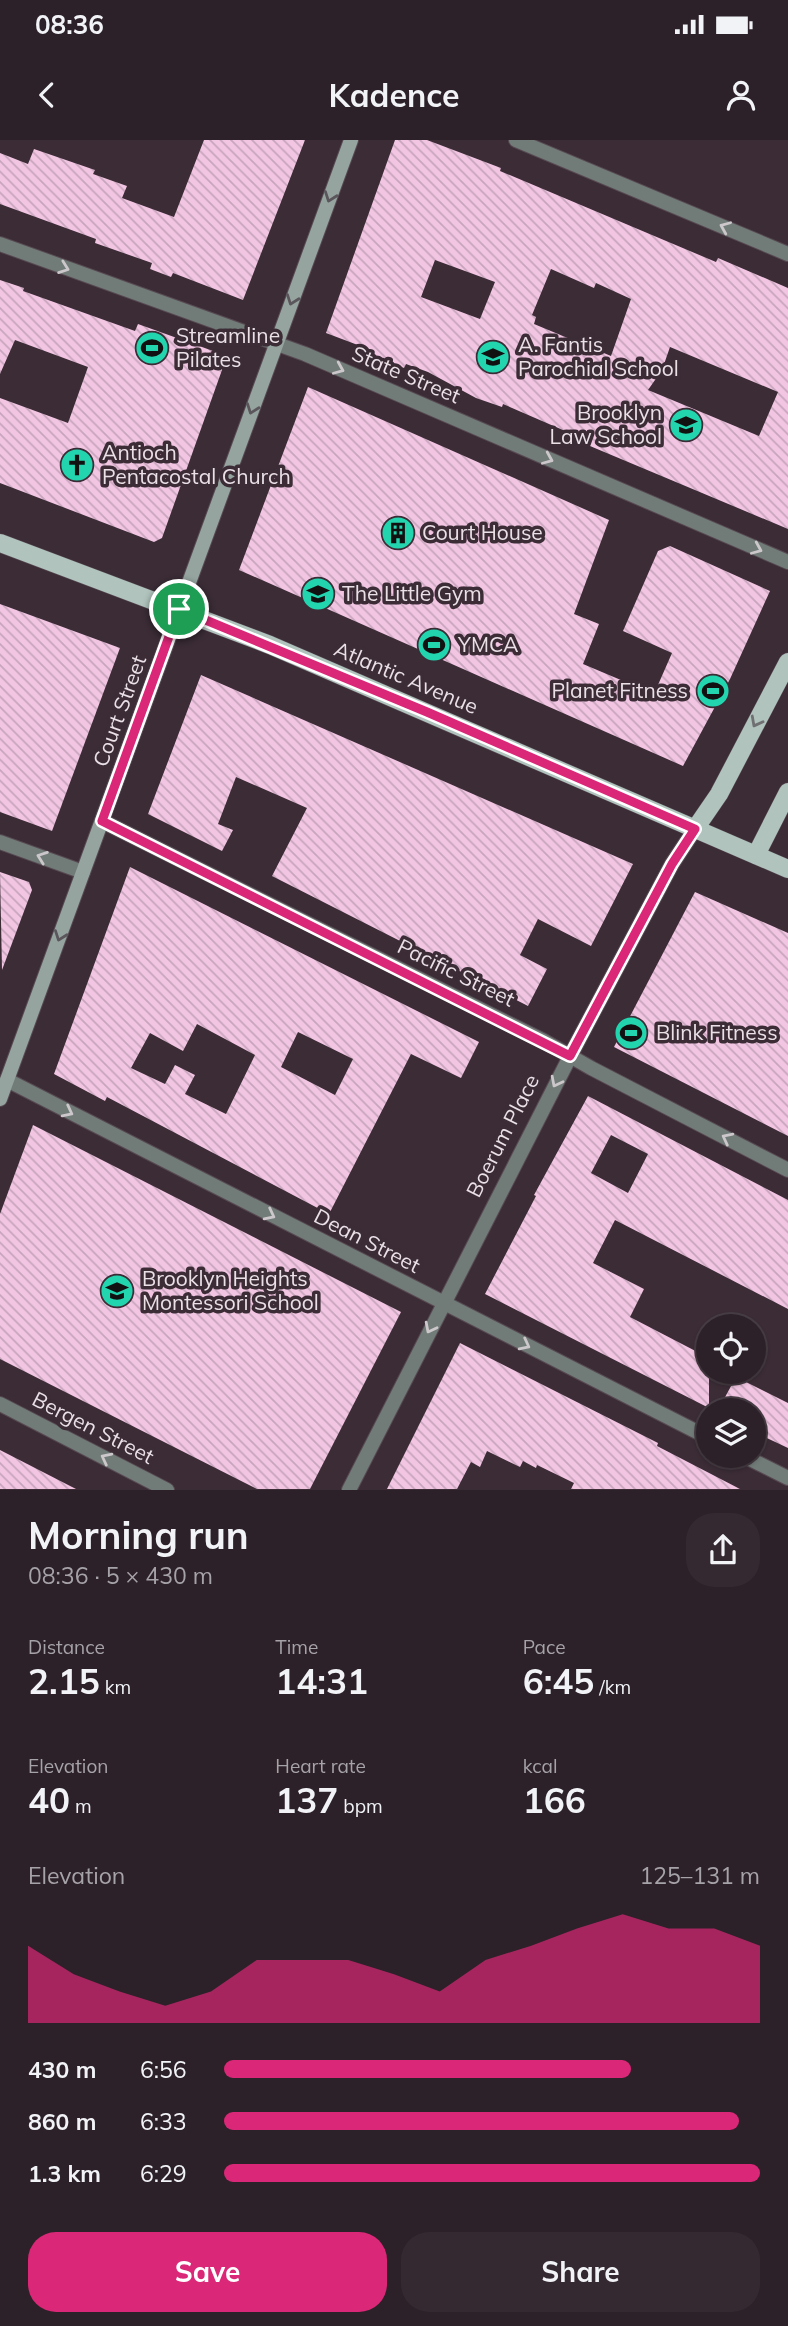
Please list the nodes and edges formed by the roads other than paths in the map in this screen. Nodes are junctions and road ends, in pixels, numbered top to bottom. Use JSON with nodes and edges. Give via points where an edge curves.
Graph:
{"nodes":[{"id":1,"x":351,"y":140,"type":"edge"},
{"id":2,"x":516,"y":140,"type":"edge"},
{"id":3,"x":0,"y":244,"type":"edge"},
{"id":4,"x":788,"y":254,"type":"edge"},
{"id":5,"x":275,"y":345,"type":"junction"},
{"id":6,"x":0,"y":543,"type":"edge"},
{"id":7,"x":788,"y":562,"type":"edge"},
{"id":8,"x":179,"y":609,"type":"junction"},
{"id":9,"x":788,"y":662,"type":"edge"},
{"id":10,"x":788,"y":792,"type":"edge"},
{"id":11,"x":102,"y":821,"type":"junction"},
{"id":12,"x":695,"y":829,"type":"junction"},
{"id":13,"x":0,"y":842,"type":"edge"},
{"id":14,"x":756,"y":855,"type":"junction"},
{"id":15,"x":788,"y":869,"type":"edge"},
{"id":16,"x":83,"y":872,"type":"junction"},
{"id":17,"x":570,"y":1056,"type":"junction"},
{"id":18,"x":7,"y":1080,"type":"junction"},
{"id":19,"x":0,"y":1099,"type":"edge"},
{"id":20,"x":788,"y":1170,"type":"edge"},
{"id":21,"x":442,"y":1303,"type":"junction"},
{"id":22,"x":0,"y":1404,"type":"edge"},
{"id":23,"x":696,"y":1431,"type":"edge"},
{"id":24,"x":766,"y":1467,"type":"edge"},
{"id":25,"x":788,"y":1478,"type":"edge"},
{"id":26,"x":167,"y":1489,"type":"edge"},
{"id":27,"x":349,"y":1489,"type":"edge"}],
"edges":[{"from":1,"to":5,"type":"street","name":"Court Street","one_way":true},
{"from":4,"to":2,"type":"street","one_way":true},
{"from":3,"to":5,"type":"street","name":"State Street","one_way":true},
{"from":5,"to":7,"type":"street","name":"State Street","one_way":true,"via":[[306,354]]},
{"from":5,"to":8,"type":"street","name":"Court Street","one_way":true},
{"from":6,"to":8,"type":"main road","name":"Atlantic Avenue"},
{"from":8,"to":11,"type":"street","name":"Court Street"},
{"from":8,"to":12,"type":"main road","name":"Atlantic Avenue"},
{"from":9,"to":12,"type":"main road","name":"Boerum Place","one_way":true},
{"from":10,"to":14,"type":"main road"},
{"from":11,"to":16,"type":"street","name":"Court Street"},
{"from":11,"to":17,"type":"street","name":"Pacific Street"},
{"from":12,"to":14,"type":"main road","name":"Atlantic Avenue"},
{"from":12,"to":17,"type":"street","name":"Boerum Place"},
{"from":16,"to":13,"type":"street","one_way":true},
{"from":14,"to":15,"type":"main road","name":"Atlantic Avenue"},
{"from":16,"to":18,"type":"street","name":"Court Street","one_way":true},
{"from":20,"to":17,"type":"street","name":"Pacific Street","one_way":true},
{"from":17,"to":21,"type":"street","name":"Boerum Place","one_way":true},
{"from":18,"to":19,"type":"street","name":"Court Street"},
{"from":18,"to":21,"type":"street","name":"Dean Street","one_way":true},
{"from":21,"to":23,"type":"street","name":"Dean Street","one_way":true},
{"from":21,"to":27,"type":"street","name":"Boerum Place","one_way":true},
{"from":26,"to":22,"type":"street","name":"Bergen Street","one_way":true},
{"from":24,"to":25,"type":"street"}]}
